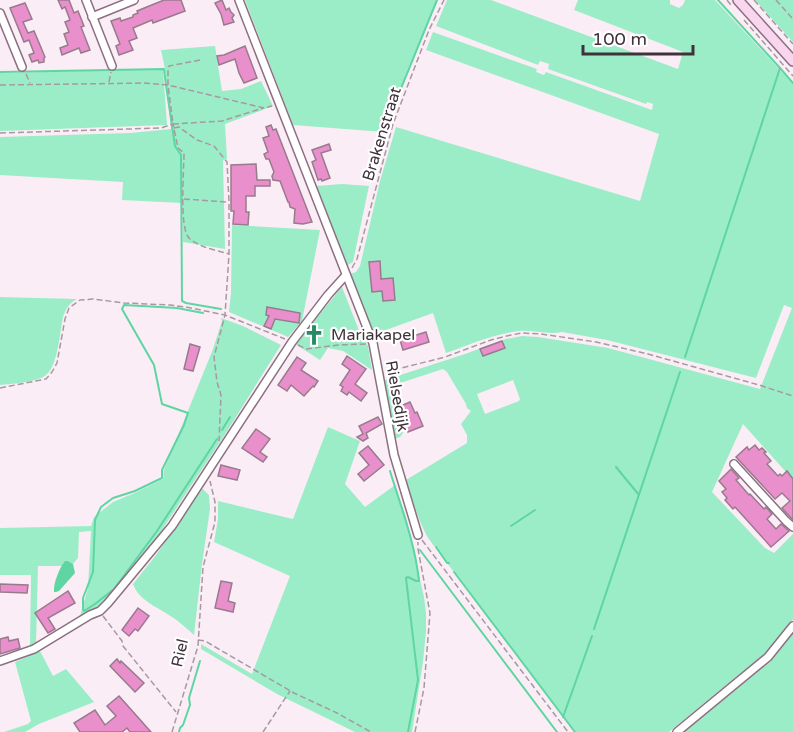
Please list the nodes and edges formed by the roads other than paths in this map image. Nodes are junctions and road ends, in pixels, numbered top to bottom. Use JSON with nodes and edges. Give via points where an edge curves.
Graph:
{"nodes":[{"id":1,"x":86,"y":0,"type":"edge"},
{"id":2,"x":134,"y":0,"type":"edge"},
{"id":3,"x":239,"y":0,"type":"edge"},
{"id":4,"x":736,"y":5,"type":"edge"},
{"id":5,"x":0,"y":13,"type":"edge"},
{"id":6,"x":92,"y":17,"type":"junction"},
{"id":7,"x":793,"y":61,"type":"edge"},
{"id":8,"x":22,"y":67,"type":"road end"},
{"id":9,"x":111,"y":69,"type":"road end"},
{"id":10,"x":346,"y":275,"type":"junction"},
{"id":11,"x":734,"y":464,"type":"dead end"},
{"id":12,"x":793,"y":527,"type":"edge"},
{"id":13,"x":418,"y":535,"type":"road end"},
{"id":14,"x":793,"y":626,"type":"edge"},
{"id":15,"x":0,"y":661,"type":"edge"},
{"id":16,"x":676,"y":732,"type":"edge"}],
"edges":[{"from":1,"to":6,"type":"street"},
{"from":2,"to":6,"type":"street"},
{"from":3,"to":10,"type":"street","name":"Rielsedijk"},
{"from":4,"to":7,"type":"main road"},
{"from":5,"to":8,"type":"street"},
{"from":6,"to":9,"type":"street"},
{"from":10,"to":13,"type":"street","name":"Rielsedijk","via":[[373,344],[394,455]]},
{"from":10,"to":15,"type":"street","via":[[292,342],[172,526],[108,603],[34,649]]},
{"from":11,"to":12,"type":"street"},
{"from":14,"to":16,"type":"street","via":[[768,657]]}]}
